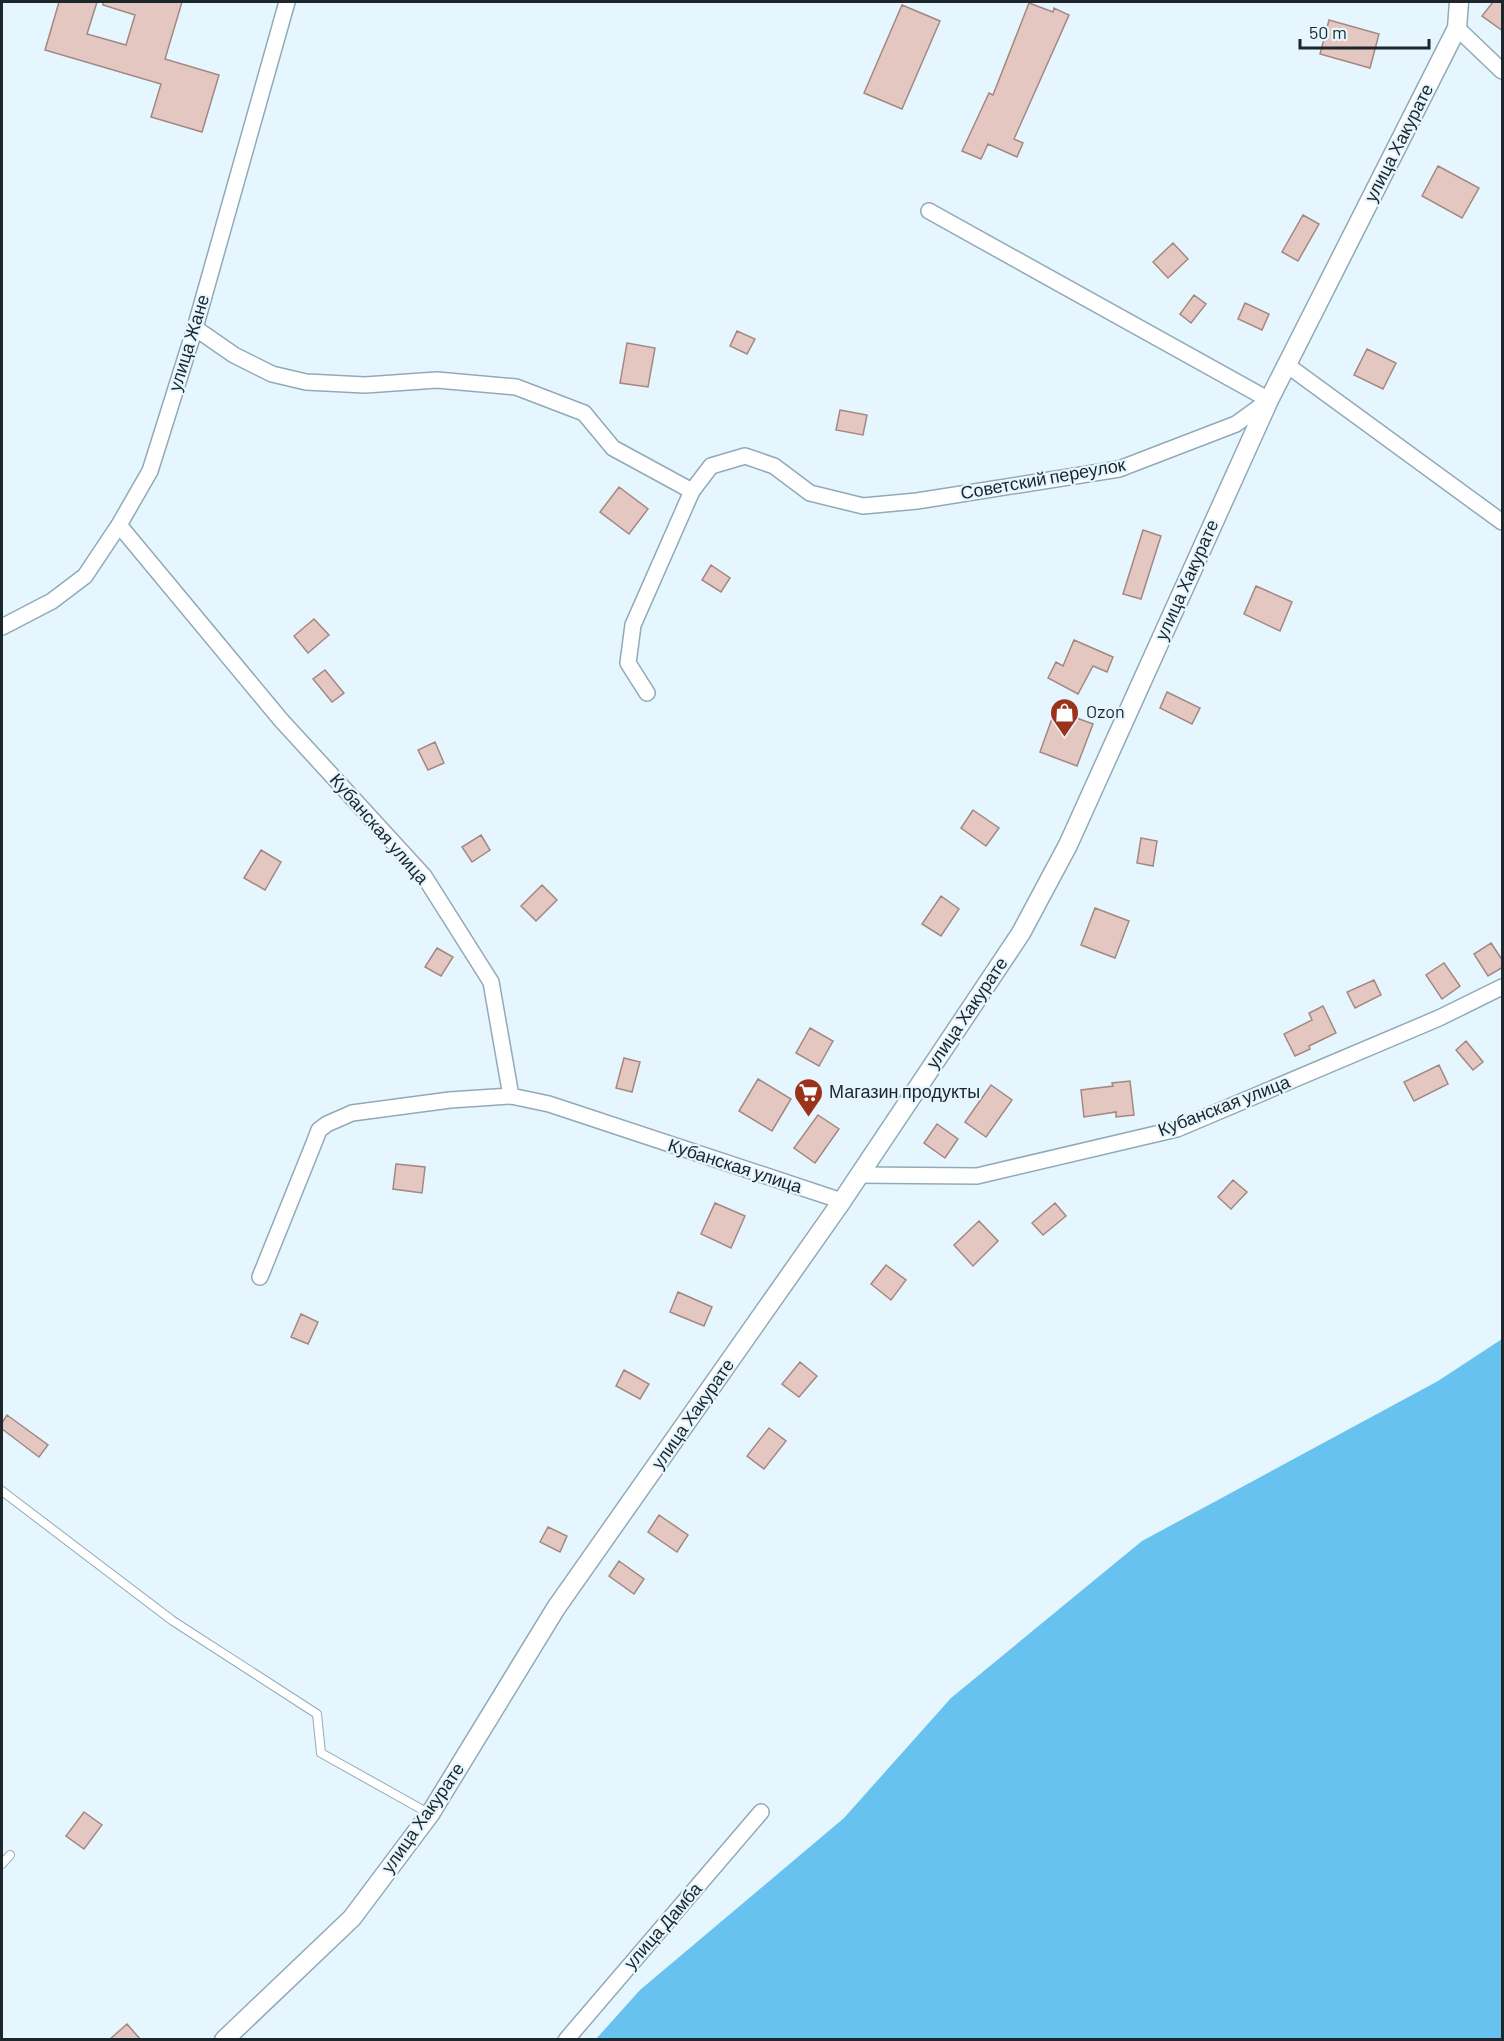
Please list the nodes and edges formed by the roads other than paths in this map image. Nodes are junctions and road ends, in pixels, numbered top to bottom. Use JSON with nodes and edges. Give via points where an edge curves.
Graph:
{"nodes":[{"id":1,"x":287,"y":2,"type":"edge"},
{"id":2,"x":1459,"y":2,"type":"edge"},
{"id":3,"x":1457,"y":28,"type":"junction"},
{"id":4,"x":1503,"y":71,"type":"edge"},
{"id":5,"x":929,"y":211,"type":"dead end"},
{"id":6,"x":195,"y":328,"type":"junction"},
{"id":7,"x":1287,"y":365,"type":"junction"},
{"id":8,"x":1269,"y":400,"type":"junction"},
{"id":9,"x":692,"y":491,"type":"junction"},
{"id":10,"x":1503,"y":522,"type":"edge"},
{"id":11,"x":119,"y":525,"type":"junction"},
{"id":12,"x":2,"y":627,"type":"edge"},
{"id":13,"x":647,"y":693,"type":"dead end"},
{"id":14,"x":1503,"y":987,"type":"edge"},
{"id":15,"x":512,"y":1096,"type":"junction"},
{"id":16,"x":858,"y":1175,"type":"junction"},
{"id":17,"x":842,"y":1201,"type":"junction"},
{"id":18,"x":260,"y":1277,"type":"dead end"},
{"id":19,"x":2,"y":1491,"type":"edge"},
{"id":20,"x":760,"y":1812,"type":"dead end"},
{"id":21,"x":430,"y":1814,"type":"junction"},
{"id":22,"x":10,"y":1855,"type":"dead end"},
{"id":23,"x":2,"y":1864,"type":"edge"},
{"id":24,"x":224,"y":2040,"type":"edge"},
{"id":25,"x":566,"y":2040,"type":"edge"}],
"edges":[{"from":1,"to":6,"type":"street","name":"улица Жане"},
{"from":2,"to":3,"type":"street","name":"улица Хакурате"},
{"from":3,"to":4,"type":"street"},
{"from":3,"to":7,"type":"street","name":"улица Хакурате"},
{"from":5,"to":8,"type":"street"},
{"from":6,"to":9,"type":"street","via":[[234,355],[272,374],[306,382],[365,385],[437,380],[516,387],[584,413],[613,448]]},
{"from":6,"to":11,"type":"street","name":"улица Жане","via":[[150,471]]},
{"from":7,"to":8,"type":"street","name":"улица Хакурате"},
{"from":7,"to":10,"type":"street"},
{"from":8,"to":9,"type":"street","name":"Советский переулок","via":[[1236,424],[1119,469],[917,501],[863,506],[810,492],[774,466],[745,456],[711,466]]},
{"from":8,"to":16,"type":"street","name":"улица Хакурате","via":[[1068,845],[1021,933]]},
{"from":9,"to":13,"type":"street","name":"Советский переулок","via":[[633,625],[628,663]]},
{"from":11,"to":12,"type":"street","name":"улица Жане","via":[[85,576],[52,602]]},
{"from":11,"to":15,"type":"street","name":"Кубанская улица","via":[[281,720],[424,876],[490,982]]},
{"from":14,"to":16,"type":"street","name":"Кубанская улица","via":[[1177,1129],[977,1176]]},
{"from":15,"to":17,"type":"street","name":"Кубанская улица","via":[[549,1104]]},
{"from":15,"to":18,"type":"street","via":[[352,1113],[327,1124],[314,1143]]},
{"from":16,"to":17,"type":"street","name":"улица Хакурате"},
{"from":17,"to":21,"type":"street","name":"улица Хакурате","via":[[556,1608]]},
{"from":19,"to":21,"type":"lane","via":[[173,1621],[317,1714],[321,1753]]},
{"from":20,"to":25,"type":"street","name":"улица Дамба"},
{"from":21,"to":24,"type":"street","name":"улица Хакурате","via":[[352,1918]]},
{"from":22,"to":23,"type":"lane"}]}
